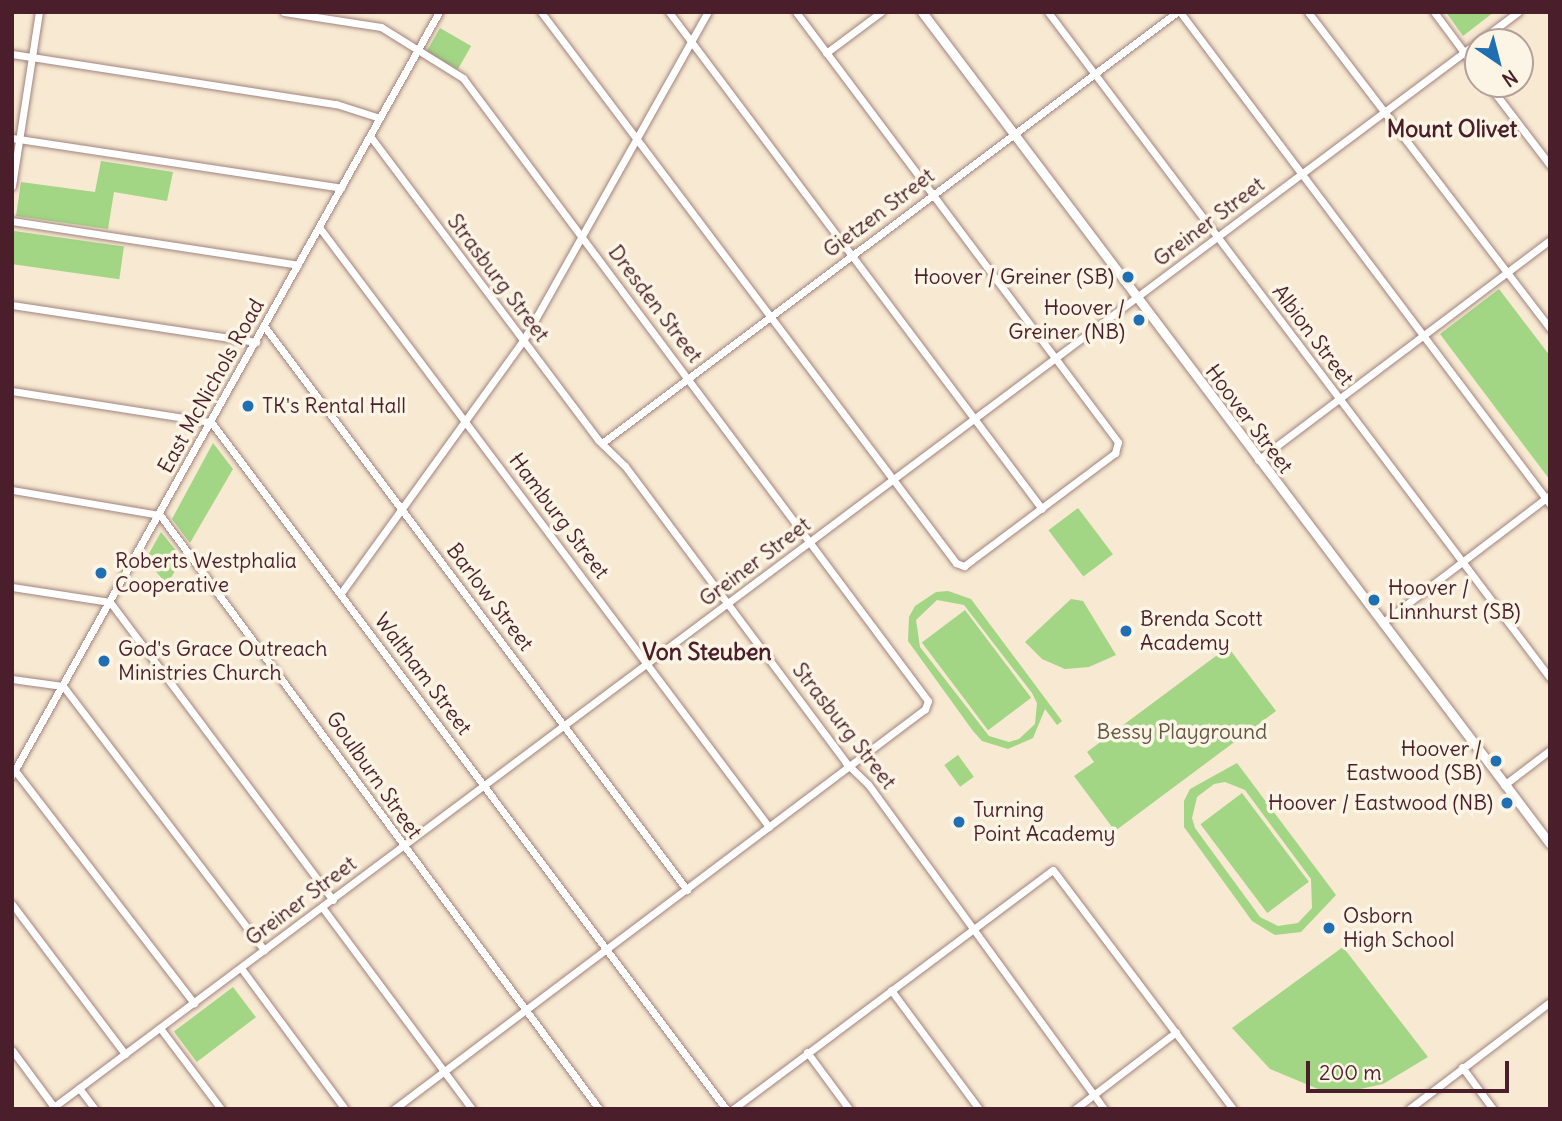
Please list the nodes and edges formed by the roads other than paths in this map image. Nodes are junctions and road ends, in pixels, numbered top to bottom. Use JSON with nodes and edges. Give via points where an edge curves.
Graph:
{"nodes":[{"id":1,"x":39,"y":12,"type":"edge"},
{"id":2,"x":284,"y":12,"type":"edge"},
{"id":3,"x":439,"y":12,"type":"edge"},
{"id":4,"x":541,"y":12,"type":"edge"},
{"id":5,"x":669,"y":12,"type":"edge"},
{"id":6,"x":708,"y":12,"type":"edge"},
{"id":7,"x":796,"y":12,"type":"edge"},
{"id":8,"x":881,"y":12,"type":"edge"},
{"id":9,"x":922,"y":12,"type":"edge"},
{"id":10,"x":1048,"y":12,"type":"edge"},
{"id":11,"x":1179,"y":12,"type":"edge"},
{"id":12,"x":1308,"y":12,"type":"edge"},
{"id":13,"x":1434,"y":12,"type":"edge"},
{"id":14,"x":1518,"y":12,"type":"edge"},
{"id":15,"x":323,"y":15,"type":"edge"},
{"id":16,"x":1496,"y":28,"type":"edge"},
{"id":17,"x":691,"y":42,"type":"junction"},
{"id":18,"x":418,"y":49,"type":"junction"},
{"id":19,"x":1464,"y":52,"type":"joint"},
{"id":20,"x":826,"y":53,"type":"junction"},
{"id":21,"x":12,"y":54,"type":"edge"},
{"id":22,"x":32,"y":57,"type":"junction"},
{"id":23,"x":1095,"y":74,"type":"junction"},
{"id":24,"x":1499,"y":98,"type":"edge"},
{"id":25,"x":1385,"y":112,"type":"junction"},
{"id":26,"x":380,"y":118,"type":"junction"},
{"id":27,"x":1013,"y":135,"type":"junction"},
{"id":28,"x":370,"y":136,"type":"junction"},
{"id":29,"x":16,"y":138,"type":"edge"},
{"id":30,"x":637,"y":141,"type":"junction"},
{"id":31,"x":1550,"y":165,"type":"edge"},
{"id":32,"x":1302,"y":174,"type":"junction"},
{"id":33,"x":12,"y":186,"type":"edge"},
{"id":34,"x":341,"y":188,"type":"junction"},
{"id":35,"x":933,"y":195,"type":"junction"},
{"id":36,"x":12,"y":221,"type":"edge"},
{"id":37,"x":319,"y":227,"type":"junction"},
{"id":38,"x":583,"y":237,"type":"junction"},
{"id":39,"x":1218,"y":237,"type":"junction"},
{"id":40,"x":1550,"y":240,"type":"edge"},
{"id":41,"x":850,"y":256,"type":"junction"},
{"id":42,"x":298,"y":265,"type":"junction"},
{"id":43,"x":1507,"y":272,"type":"junction"},
{"id":44,"x":1136,"y":299,"type":"junction"},
{"id":45,"x":12,"y":305,"type":"edge"},
{"id":46,"x":768,"y":317,"type":"junction"},
{"id":47,"x":264,"y":326,"type":"junction"},
{"id":48,"x":1550,"y":329,"type":"edge"},
{"id":49,"x":1423,"y":335,"type":"junction"},
{"id":50,"x":523,"y":341,"type":"junction"},
{"id":51,"x":256,"y":342,"type":"junction"},
{"id":52,"x":1056,"y":359,"type":"junction"},
{"id":53,"x":688,"y":377,"type":"junction"},
{"id":54,"x":12,"y":391,"type":"edge"},
{"id":55,"x":1339,"y":399,"type":"junction"},
{"id":56,"x":464,"y":420,"type":"junction"},
{"id":57,"x":974,"y":420,"type":"junction"},
{"id":58,"x":211,"y":422,"type":"junction"},
{"id":59,"x":601,"y":443,"type":"junction"},
{"id":60,"x":1258,"y":460,"type":"junction"},
{"id":61,"x":893,"y":480,"type":"junction"},
{"id":62,"x":12,"y":490,"type":"edge"},
{"id":63,"x":1548,"y":499,"type":"edge"},
{"id":64,"x":401,"y":508,"type":"junction"},
{"id":65,"x":1042,"y":509,"type":"junction"},
{"id":66,"x":160,"y":514,"type":"junction"},
{"id":67,"x":811,"y":541,"type":"junction"},
{"id":68,"x":1462,"y":562,"type":"junction"},
{"id":69,"x":12,"y":587,"type":"edge"},
{"id":70,"x":341,"y":593,"type":"junction"},
{"id":71,"x":110,"y":602,"type":"junction"},
{"id":72,"x":729,"y":604,"type":"junction"},
{"id":73,"x":1382,"y":623,"type":"junction"},
{"id":74,"x":648,"y":664,"type":"junction"},
{"id":75,"x":1550,"y":678,"type":"edge"},
{"id":76,"x":12,"y":679,"type":"edge"},
{"id":77,"x":62,"y":686,"type":"junction"},
{"id":78,"x":564,"y":726,"type":"junction"},
{"id":79,"x":1550,"y":750,"type":"edge"},
{"id":80,"x":851,"y":766,"type":"junction"},
{"id":81,"x":14,"y":770,"type":"edge"},
{"id":82,"x":485,"y":785,"type":"junction"},
{"id":83,"x":1504,"y":785,"type":"junction"},
{"id":84,"x":769,"y":827,"type":"junction"},
{"id":85,"x":1550,"y":844,"type":"edge"},
{"id":86,"x":406,"y":845,"type":"junction"},
{"id":87,"x":687,"y":890,"type":"junction"},
{"id":88,"x":333,"y":900,"type":"junction"},
{"id":89,"x":12,"y":904,"type":"edge"},
{"id":90,"x":322,"y":907,"type":"junction"},
{"id":91,"x":974,"y":930,"type":"junction"},
{"id":92,"x":607,"y":949,"type":"junction"},
{"id":93,"x":264,"y":950,"type":"junction"},
{"id":94,"x":240,"y":968,"type":"junction"},
{"id":95,"x":891,"y":990,"type":"junction"},
{"id":96,"x":194,"y":1003,"type":"junction"},
{"id":97,"x":1547,"y":1005,"type":"edge"},
{"id":98,"x":527,"y":1010,"type":"junction"},
{"id":99,"x":1550,"y":1015,"type":"edge"},
{"id":100,"x":160,"y":1028,"type":"junction"},
{"id":101,"x":1176,"y":1032,"type":"junction"},
{"id":102,"x":12,"y":1050,"type":"edge"},
{"id":103,"x":807,"y":1052,"type":"junction"},
{"id":104,"x":125,"y":1054,"type":"junction"},
{"id":105,"x":1462,"y":1067,"type":"junction"},
{"id":106,"x":444,"y":1071,"type":"junction"},
{"id":107,"x":79,"y":1088,"type":"junction"},
{"id":108,"x":1094,"y":1095,"type":"junction"},
{"id":109,"x":53,"y":1108,"type":"edge"},
{"id":110,"x":95,"y":1109,"type":"edge"},
{"id":111,"x":221,"y":1109,"type":"edge"},
{"id":112,"x":345,"y":1109,"type":"edge"},
{"id":113,"x":394,"y":1109,"type":"edge"},
{"id":114,"x":472,"y":1109,"type":"edge"},
{"id":115,"x":599,"y":1109,"type":"edge"},
{"id":116,"x":726,"y":1109,"type":"edge"},
{"id":117,"x":733,"y":1109,"type":"edge"},
{"id":118,"x":849,"y":1109,"type":"edge"},
{"id":119,"x":979,"y":1109,"type":"edge"},
{"id":120,"x":1075,"y":1109,"type":"edge"},
{"id":121,"x":1104,"y":1109,"type":"edge"},
{"id":122,"x":1233,"y":1109,"type":"edge"},
{"id":123,"x":1409,"y":1109,"type":"edge"},
{"id":124,"x":1493,"y":1109,"type":"edge"}],
"edges":[{"from":1,"to":22,"type":"street"},
{"from":2,"to":15,"type":"street","name":"Dresden Street"},
{"from":3,"to":18,"type":"street","name":"East McNichols Road"},
{"from":4,"to":30,"type":"street"},
{"from":5,"to":17,"type":"street"},
{"from":6,"to":17,"type":"street"},
{"from":7,"to":20,"type":"street"},
{"from":8,"to":20,"type":"street"},
{"from":9,"to":27,"type":"main road","name":"Hoover Street"},
{"from":10,"to":23,"type":"street","name":"Albion Street"},
{"from":11,"to":23,"type":"street","name":"Gietzen Street"},
{"from":11,"to":32,"type":"street"},
{"from":12,"to":25,"type":"street"},
{"from":13,"to":19,"type":"street"},
{"from":14,"to":16,"type":"street","name":"Greiner Street"},
{"from":15,"to":18,"type":"street","name":"Dresden Street","via":[[381,27]]},
{"from":17,"to":30,"type":"street"},
{"from":17,"to":41,"type":"street"},
{"from":18,"to":26,"type":"street","name":"East McNichols Road"},
{"from":18,"to":38,"type":"street","name":"Dresden Street","via":[[463,78]]},
{"from":19,"to":25,"type":"street","name":"Greiner Street"},
{"from":20,"to":35,"type":"street"},
{"from":21,"to":22,"type":"street"},
{"from":22,"to":26,"type":"street","via":[[336,104]]},
{"from":22,"to":29,"type":"street"},
{"from":23,"to":27,"type":"street","name":"Gietzen Street"},
{"from":23,"to":39,"type":"street","name":"Albion Street"},
{"from":24,"to":31,"type":"street"},
{"from":25,"to":32,"type":"street","name":"Greiner Street"},
{"from":25,"to":43,"type":"street"},
{"from":26,"to":28,"type":"street","name":"East McNichols Road"},
{"from":27,"to":35,"type":"street","name":"Gietzen Street"},
{"from":27,"to":44,"type":"main road","name":"Hoover Street"},
{"from":28,"to":34,"type":"street","name":"East McNichols Road"},
{"from":28,"to":50,"type":"street","name":"Strasburg Street"},
{"from":29,"to":33,"type":"street"},
{"from":29,"to":34,"type":"street"},
{"from":30,"to":38,"type":"street"},
{"from":30,"to":46,"type":"street"},
{"from":32,"to":39,"type":"street","name":"Greiner Street"},
{"from":32,"to":49,"type":"street"},
{"from":34,"to":37,"type":"street","name":"East McNichols Road"},
{"from":35,"to":41,"type":"street","name":"Gietzen Street"},
{"from":35,"to":52,"type":"street"},
{"from":36,"to":42,"type":"street"},
{"from":37,"to":42,"type":"street","name":"East McNichols Road"},
{"from":37,"to":56,"type":"street","name":"Hamburg Street"},
{"from":38,"to":50,"type":"street"},
{"from":38,"to":53,"type":"street","name":"Dresden Street"},
{"from":39,"to":44,"type":"street","name":"Greiner Street"},
{"from":39,"to":55,"type":"street","name":"Albion Street"},
{"from":40,"to":43,"type":"street"},
{"from":41,"to":46,"type":"street","name":"Gietzen Street"},
{"from":41,"to":57,"type":"street"},
{"from":42,"to":47,"type":"street","name":"East McNichols Road"},
{"from":43,"to":48,"type":"street"},
{"from":43,"to":49,"type":"street"},
{"from":44,"to":52,"type":"street","name":"Greiner Street"},
{"from":44,"to":60,"type":"main road","name":"Hoover Street"},
{"from":45,"to":51,"type":"street"},
{"from":46,"to":53,"type":"street","name":"Gietzen Street"},
{"from":46,"to":61,"type":"street"},
{"from":47,"to":51,"type":"street","name":"East McNichols Road"},
{"from":47,"to":64,"type":"street","name":"Barlow Street"},
{"from":49,"to":55,"type":"street"},
{"from":49,"to":63,"type":"street"},
{"from":50,"to":56,"type":"street"},
{"from":50,"to":59,"type":"street","name":"Strasburg Street"},
{"from":51,"to":58,"type":"street","name":"East McNichols Road"},
{"from":52,"to":57,"type":"street","name":"Greiner Street"},
{"from":52,"to":65,"type":"street","via":[[1119,448]]},
{"from":53,"to":59,"type":"street","name":"Gietzen Street"},
{"from":53,"to":67,"type":"street","name":"Dresden Street"},
{"from":54,"to":58,"type":"street"},
{"from":55,"to":60,"type":"street"},
{"from":55,"to":68,"type":"street","name":"Albion Street"},
{"from":56,"to":64,"type":"street"},
{"from":56,"to":74,"type":"street","name":"Hamburg Street"},
{"from":57,"to":61,"type":"street","name":"Greiner Street"},
{"from":57,"to":65,"type":"street"},
{"from":58,"to":66,"type":"street","name":"East McNichols Road"},
{"from":58,"to":70,"type":"street","name":"Waltham Street"},
{"from":59,"to":72,"type":"street","name":"Strasburg Street","via":[[625,466]]},
{"from":60,"to":73,"type":"main road","name":"Hoover Street"},
{"from":61,"to":65,"type":"street","via":[[960,566]]},
{"from":61,"to":67,"type":"street","name":"Greiner Street"},
{"from":62,"to":66,"type":"street"},
{"from":63,"to":68,"type":"street"},
{"from":64,"to":70,"type":"street"},
{"from":64,"to":78,"type":"street","name":"Barlow Street"},
{"from":66,"to":71,"type":"street","name":"East McNichols Road"},
{"from":66,"to":86,"type":"street","name":"Goulburn Street"},
{"from":67,"to":72,"type":"street","name":"Greiner Street"},
{"from":67,"to":80,"type":"street","name":"Dresden Street","via":[[927,697],[925,709]]},
{"from":68,"to":73,"type":"street"},
{"from":68,"to":75,"type":"street","name":"Albion Street"},
{"from":69,"to":71,"type":"street"},
{"from":70,"to":82,"type":"street","name":"Waltham Street"},
{"from":71,"to":77,"type":"street","name":"East McNichols Road"},
{"from":71,"to":88,"type":"street"},
{"from":72,"to":74,"type":"street","name":"Greiner Street"},
{"from":72,"to":80,"type":"street","name":"Strasburg Street"},
{"from":73,"to":83,"type":"main road","name":"Hoover Street"},
{"from":74,"to":78,"type":"street","name":"Greiner Street"},
{"from":74,"to":84,"type":"street","name":"Hamburg Street"},
{"from":76,"to":77,"type":"street"},
{"from":77,"to":81,"type":"street","name":"East McNichols Road"},
{"from":77,"to":93,"type":"street"},
{"from":78,"to":82,"type":"street","name":"Greiner Street"},
{"from":78,"to":87,"type":"street","name":"Barlow Street"},
{"from":79,"to":83,"type":"street"},
{"from":80,"to":84,"type":"street"},
{"from":80,"to":91,"type":"street","name":"Strasburg Street"},
{"from":81,"to":96,"type":"street"},
{"from":82,"to":86,"type":"street","name":"Greiner Street"},
{"from":82,"to":92,"type":"street","name":"Waltham Street"},
{"from":83,"to":85,"type":"main road","name":"Hoover Street"},
{"from":84,"to":87,"type":"street"},
{"from":86,"to":88,"type":"street","name":"Greiner Street"},
{"from":86,"to":98,"type":"street","name":"Goulburn Street"},
{"from":87,"to":92,"type":"street"},
{"from":88,"to":90,"type":"street","name":"Greiner Street"},
{"from":89,"to":104,"type":"street"},
{"from":90,"to":93,"type":"street","name":"Greiner Street"},
{"from":90,"to":106,"type":"street"},
{"from":91,"to":95,"type":"street"},
{"from":91,"to":101,"type":"street","via":[[1053,870]]},
{"from":91,"to":108,"type":"street","name":"Strasburg Street"},
{"from":92,"to":98,"type":"street"},
{"from":92,"to":116,"type":"street","name":"Waltham Street"},
{"from":93,"to":94,"type":"street","name":"Greiner Street"},
{"from":94,"to":96,"type":"street","name":"Greiner Street"},
{"from":94,"to":112,"type":"street"},
{"from":95,"to":103,"type":"street"},
{"from":95,"to":119,"type":"street"},
{"from":96,"to":100,"type":"street","name":"Greiner Street"},
{"from":97,"to":99,"type":"street"},
{"from":97,"to":105,"type":"street"},
{"from":98,"to":106,"type":"street"},
{"from":98,"to":115,"type":"street","name":"Goulburn Street"},
{"from":100,"to":104,"type":"street","name":"Greiner Street"},
{"from":100,"to":111,"type":"street"},
{"from":101,"to":108,"type":"street"},
{"from":101,"to":122,"type":"street"},
{"from":102,"to":109,"type":"street"},
{"from":103,"to":117,"type":"street"},
{"from":103,"to":118,"type":"street"},
{"from":104,"to":107,"type":"street","name":"Greiner Street"},
{"from":105,"to":123,"type":"street"},
{"from":105,"to":124,"type":"street"},
{"from":106,"to":113,"type":"street"},
{"from":106,"to":114,"type":"street"},
{"from":107,"to":109,"type":"street","name":"Greiner Street"},
{"from":107,"to":110,"type":"street"},
{"from":108,"to":120,"type":"street"},
{"from":108,"to":121,"type":"street","name":"Strasburg Street"}]}
